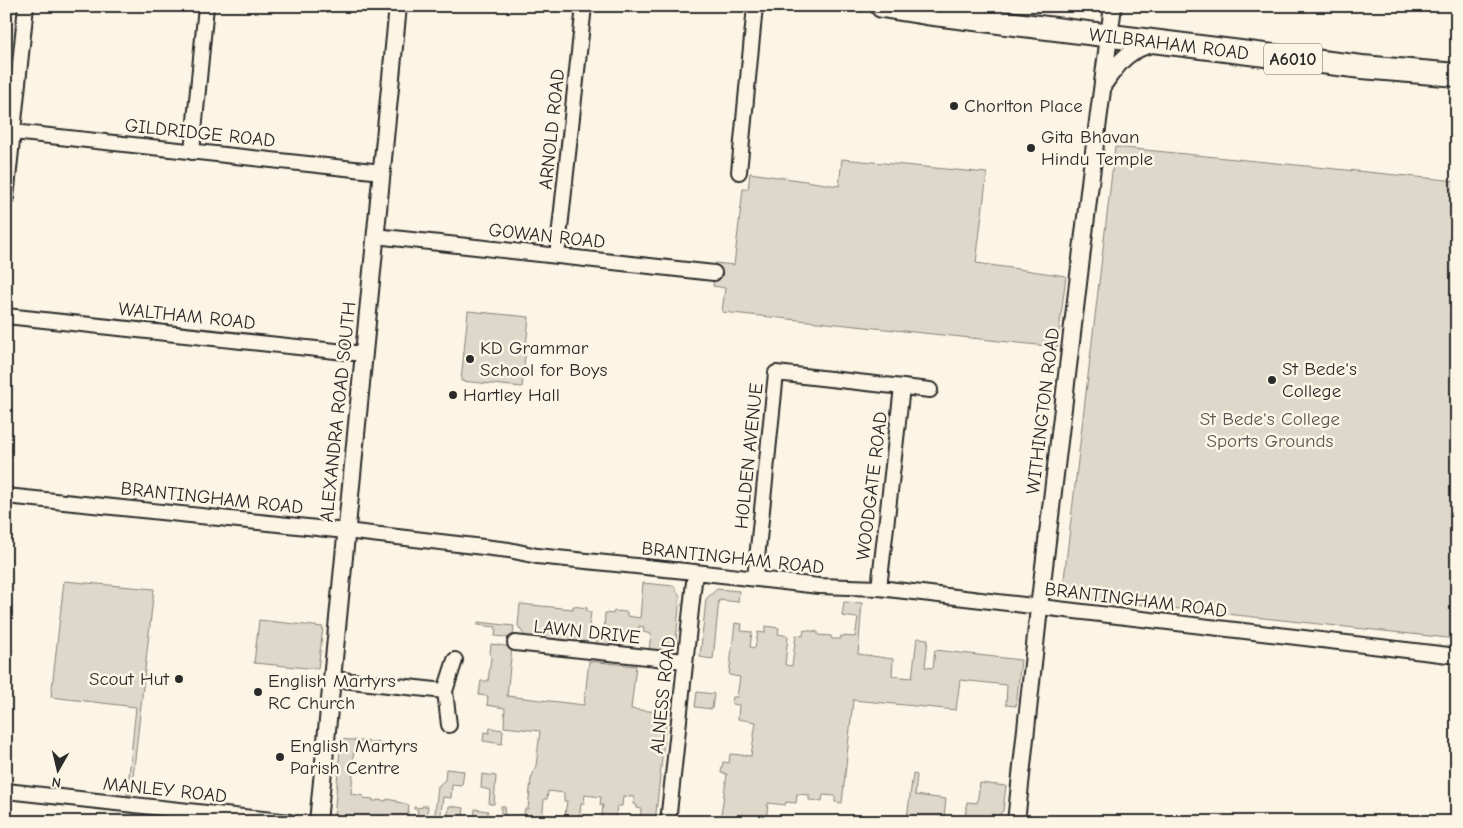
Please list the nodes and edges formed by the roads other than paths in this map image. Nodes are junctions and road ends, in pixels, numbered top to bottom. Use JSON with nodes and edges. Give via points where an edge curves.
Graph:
{"nodes":[{"id":1,"x":26,"y":6,"type":"edge"},
{"id":2,"x":206,"y":6,"type":"edge"},
{"id":3,"x":398,"y":6,"type":"edge"},
{"id":4,"x":584,"y":6,"type":"edge"},
{"id":5,"x":755,"y":6,"type":"edge"},
{"id":6,"x":882,"y":6,"type":"edge"},
{"id":7,"x":1114,"y":6,"type":"edge"},
{"id":8,"x":1109,"y":36,"type":"junction"},
{"id":9,"x":1162,"y":43,"type":"junction"},
{"id":10,"x":1457,"y":75,"type":"edge"},
{"id":11,"x":1104,"y":84,"type":"junction"},
{"id":12,"x":13,"y":132,"type":"junction"},
{"id":13,"x":192,"y":152,"type":"junction"},
{"id":14,"x":382,"y":172,"type":"junction"},
{"id":15,"x":739,"y":172,"type":"dead end"},
{"id":16,"x":6,"y":198,"type":"edge"},
{"id":17,"x":375,"y":236,"type":"junction"},
{"id":18,"x":557,"y":256,"type":"junction"},
{"id":19,"x":714,"y":273,"type":"dead end"},
{"id":20,"x":6,"y":316,"type":"edge"},
{"id":21,"x":364,"y":354,"type":"junction"},
{"id":22,"x":902,"y":387,"type":"junction"},
{"id":23,"x":930,"y":390,"type":"dead end"},
{"id":24,"x":6,"y":496,"type":"edge"},
{"id":25,"x":346,"y":531,"type":"junction"},
{"id":26,"x":695,"y":572,"type":"junction"},
{"id":27,"x":755,"y":578,"type":"junction"},
{"id":28,"x":879,"y":588,"type":"junction"},
{"id":29,"x":1040,"y":608,"type":"junction"},
{"id":30,"x":515,"y":643,"type":"dead end"},
{"id":31,"x":1457,"y":656,"type":"edge"},
{"id":32,"x":455,"y":660,"type":"dead end"},
{"id":33,"x":685,"y":661,"type":"junction"},
{"id":34,"x":332,"y":679,"type":"junction"},
{"id":35,"x":445,"y":692,"type":"junction"},
{"id":36,"x":449,"y":725,"type":"dead end"},
{"id":37,"x":6,"y":792,"type":"edge"},
{"id":38,"x":290,"y":822,"type":"edge"},
{"id":39,"x":318,"y":822,"type":"edge"},
{"id":40,"x":668,"y":822,"type":"edge"},
{"id":41,"x":1016,"y":822,"type":"edge"}],
"edges":[{"from":1,"to":12,"type":"street"},
{"from":2,"to":13,"type":"street"},
{"from":3,"to":14,"type":"street","name":"ALEXANDRA ROAD SOUTH"},
{"from":4,"to":18,"type":"street","name":"ARNOLD ROAD"},
{"from":5,"to":15,"type":"street"},
{"from":6,"to":8,"type":"highway","name":"WILBRAHAM ROAD","number":"A6010"},
{"from":7,"to":8,"type":"street","name":"WITHINGTON ROAD"},
{"from":8,"to":9,"type":"highway","name":"WILBRAHAM ROAD","number":"A6010"},
{"from":8,"to":11,"type":"street","name":"WITHINGTON ROAD"},
{"from":9,"to":10,"type":"highway","name":"WILBRAHAM ROAD","number":"A6010"},
{"from":9,"to":11,"type":"street","via":[[1148,45],[1124,58]]},
{"from":11,"to":29,"type":"street","name":"WITHINGTON ROAD"},
{"from":12,"to":13,"type":"street","name":"GILDRIDGE ROAD"},
{"from":12,"to":16,"type":"street"},
{"from":13,"to":14,"type":"street","name":"GILDRIDGE ROAD"},
{"from":14,"to":17,"type":"street","name":"ALEXANDRA ROAD SOUTH"},
{"from":17,"to":18,"type":"street","name":"GOWAN ROAD"},
{"from":17,"to":21,"type":"street","name":"ALEXANDRA ROAD SOUTH"},
{"from":18,"to":19,"type":"street","name":"GOWAN ROAD"},
{"from":20,"to":21,"type":"street","name":"WALTHAM ROAD"},
{"from":21,"to":25,"type":"street","name":"ALEXANDRA ROAD SOUTH"},
{"from":22,"to":23,"type":"street","name":"HOLDEN AVENUE"},
{"from":22,"to":27,"type":"street","name":"HOLDEN AVENUE","via":[[776,373]]},
{"from":22,"to":28,"type":"street","name":"WOODGATE ROAD"},
{"from":24,"to":25,"type":"street","name":"BRANTINGHAM ROAD"},
{"from":25,"to":26,"type":"street","name":"BRANTINGHAM ROAD","via":[[537,556]]},
{"from":25,"to":34,"type":"street","name":"ALEXANDRA ROAD SOUTH"},
{"from":26,"to":27,"type":"street","name":"BRANTINGHAM ROAD"},
{"from":26,"to":33,"type":"street","name":"ALNESS ROAD"},
{"from":27,"to":28,"type":"street","name":"BRANTINGHAM ROAD","via":[[819,586]]},
{"from":28,"to":29,"type":"street","name":"BRANTINGHAM ROAD"},
{"from":29,"to":31,"type":"street","name":"BRANTINGHAM ROAD"},
{"from":29,"to":41,"type":"street","name":"WITHINGTON ROAD"},
{"from":30,"to":33,"type":"street","name":"LAWN DRIVE"},
{"from":32,"to":35,"type":"street"},
{"from":33,"to":40,"type":"street","name":"ALNESS ROAD"},
{"from":34,"to":35,"type":"street"},
{"from":34,"to":39,"type":"street","name":"ALEXANDRA ROAD SOUTH"},
{"from":35,"to":36,"type":"street"},
{"from":37,"to":38,"type":"street","name":"MANLEY ROAD"}]}
